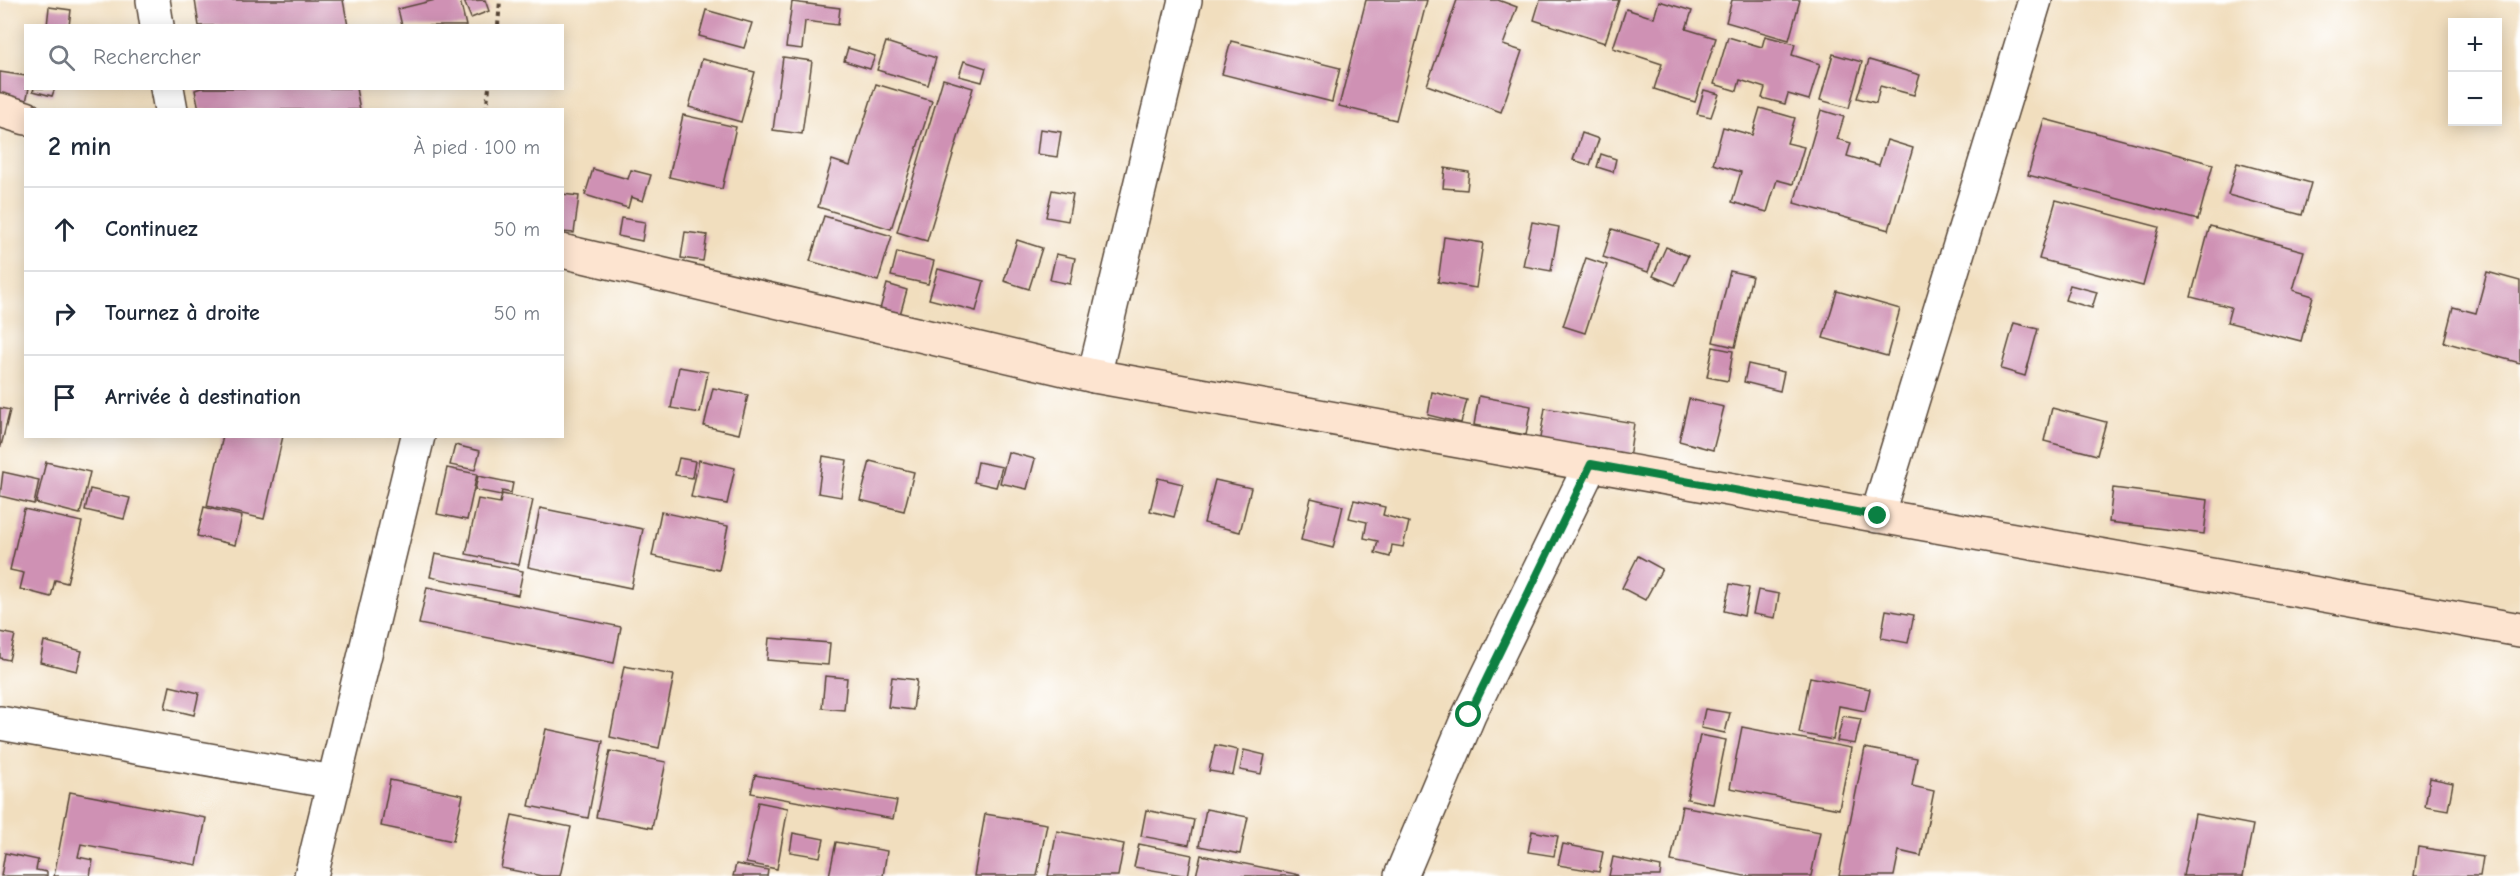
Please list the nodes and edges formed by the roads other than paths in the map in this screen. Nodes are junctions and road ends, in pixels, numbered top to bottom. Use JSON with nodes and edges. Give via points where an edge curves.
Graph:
{"nodes":[{"id":1,"x":153,"y":0,"type":"edge"},
{"id":2,"x":1185,"y":0,"type":"edge"},
{"id":3,"x":2035,"y":0,"type":"edge"},
{"id":4,"x":157,"y":24,"type":"edge"},
{"id":5,"x":167,"y":90,"type":"edge"},
{"id":6,"x":171,"y":108,"type":"edge"},
{"id":7,"x":0,"y":110,"type":"edge"},
{"id":8,"x":24,"y":117,"type":"edge"},
{"id":9,"x":564,"y":251,"type":"edge"},
{"id":10,"x":1094,"y":376,"type":"junction"},
{"id":11,"x":417,"y":438,"type":"edge"},
{"id":12,"x":1591,"y":464,"type":"junction"},
{"id":13,"x":1878,"y":516,"type":"junction"},
{"id":14,"x":2520,"y":630,"type":"edge"},
{"id":15,"x":0,"y":723,"type":"edge"},
{"id":16,"x":333,"y":782,"type":"junction"},
{"id":17,"x":311,"y":876,"type":"edge"},
{"id":18,"x":1401,"y":876,"type":"edge"}],
"edges":[{"from":1,"to":4,"type":"street"},
{"from":2,"to":10,"type":"street"},
{"from":3,"to":13,"type":"street"},
{"from":5,"to":6,"type":"street"},
{"from":7,"to":8,"type":"street"},
{"from":9,"to":10,"type":"street"},
{"from":10,"to":12,"type":"street"},
{"from":11,"to":16,"type":"street"},
{"from":12,"to":13,"type":"street"},
{"from":12,"to":18,"type":"street","via":[[1469,715]]},
{"from":13,"to":14,"type":"street"},
{"from":15,"to":16,"type":"street"},
{"from":16,"to":17,"type":"street"}]}
